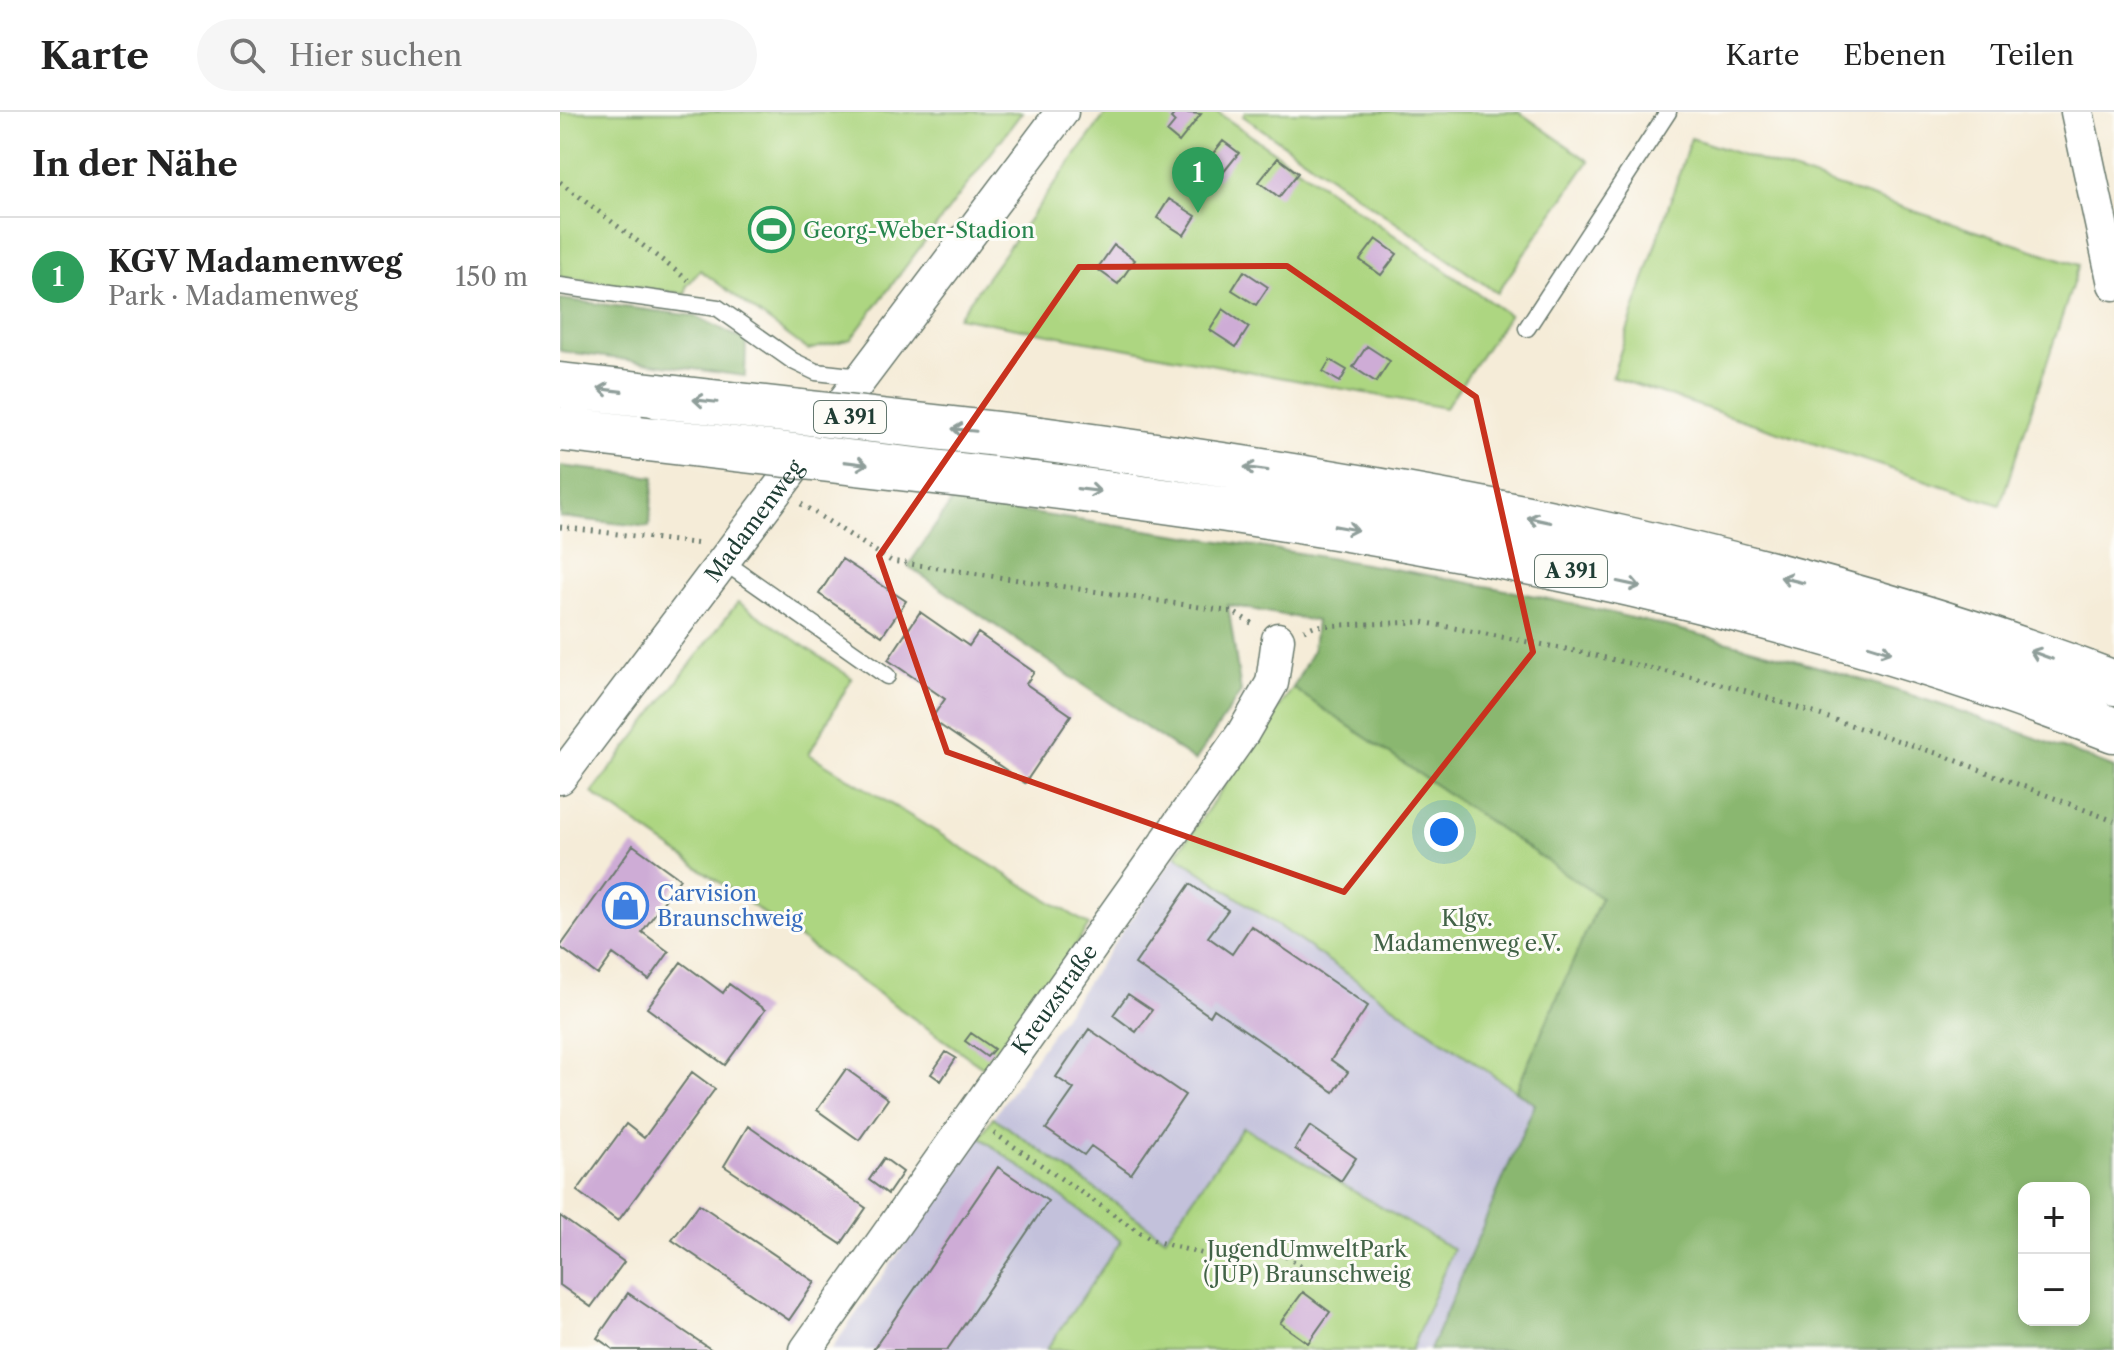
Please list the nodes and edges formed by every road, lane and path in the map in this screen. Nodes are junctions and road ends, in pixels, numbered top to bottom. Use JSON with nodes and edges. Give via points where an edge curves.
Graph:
{"nodes":[{"id":1,"x":1062,"y":112,"type":"edge"},
{"id":2,"x":1668,"y":112,"type":"edge"},
{"id":3,"x":2077,"y":112,"type":"edge"},
{"id":4,"x":560,"y":182,"type":"edge"},
{"id":5,"x":691,"y":282,"type":"dead end"},
{"id":6,"x":2114,"y":284,"type":"edge"},
{"id":7,"x":560,"y":286,"type":"edge"},
{"id":8,"x":1527,"y":328,"type":"dead end"},
{"id":9,"x":861,"y":377,"type":"junction"},
{"id":10,"x":560,"y":385,"type":"edge"},
{"id":11,"x":560,"y":429,"type":"edge"},
{"id":12,"x":777,"y":488,"type":"junction"},
{"id":13,"x":560,"y":527,"type":"edge"},
{"id":14,"x":726,"y":557,"type":"junction"},
{"id":15,"x":1278,"y":639,"type":"junction"},
{"id":16,"x":887,"y":676,"type":"dead end"},
{"id":17,"x":2114,"y":683,"type":"edge"},
{"id":18,"x":2114,"y":730,"type":"edge"},
{"id":19,"x":560,"y":778,"type":"edge"},
{"id":20,"x":2114,"y":821,"type":"edge"},
{"id":21,"x":986,"y":1128,"type":"dead end"},
{"id":22,"x":1304,"y":1268,"type":"dead end"},
{"id":23,"x":806,"y":1350,"type":"edge"}],
"edges":[{"from":1,"to":9,"type":"street","name":"Madamenweg"},
{"from":2,"to":8,"type":"lane"},
{"from":3,"to":6,"type":"street"},
{"from":4,"to":5,"type":"path"},
{"from":7,"to":9,"type":"lane","via":[[718,308],[793,361],[816,372]]},
{"from":9,"to":12,"type":"street","name":"Madamenweg"},
{"from":17,"to":10,"type":"highway","number":"A 391","one_way":true,"bridge":true,"via":[[1877,601],[1651,543],[1496,511],[1280,472],[1041,439]]},
{"from":11,"to":18,"type":"highway","number":"A 391","one_way":true,"bridge":true,"via":[[1012,481],[1305,520],[1465,548],[1669,592],[1861,643],[2020,693]]},
{"from":12,"to":14,"type":"street","name":"Madamenweg"},
{"from":12,"to":15,"type":"path","via":[[891,561],[1233,612]]},
{"from":13,"to":14,"type":"path","via":[[692,541]]},
{"from":14,"to":16,"type":"lane"},
{"from":14,"to":19,"type":"street","name":"Madamenweg"},
{"from":15,"to":20,"type":"path","via":[[1314,626],[1422,622],[1566,649],[1734,687],[1939,754]]},
{"from":15,"to":23,"type":"street","name":"Kreuzstraße","via":[[1272,683],[1243,733]]},
{"from":21,"to":22,"type":"path","via":[[1151,1240],[1207,1255],[1279,1252]]}]}
